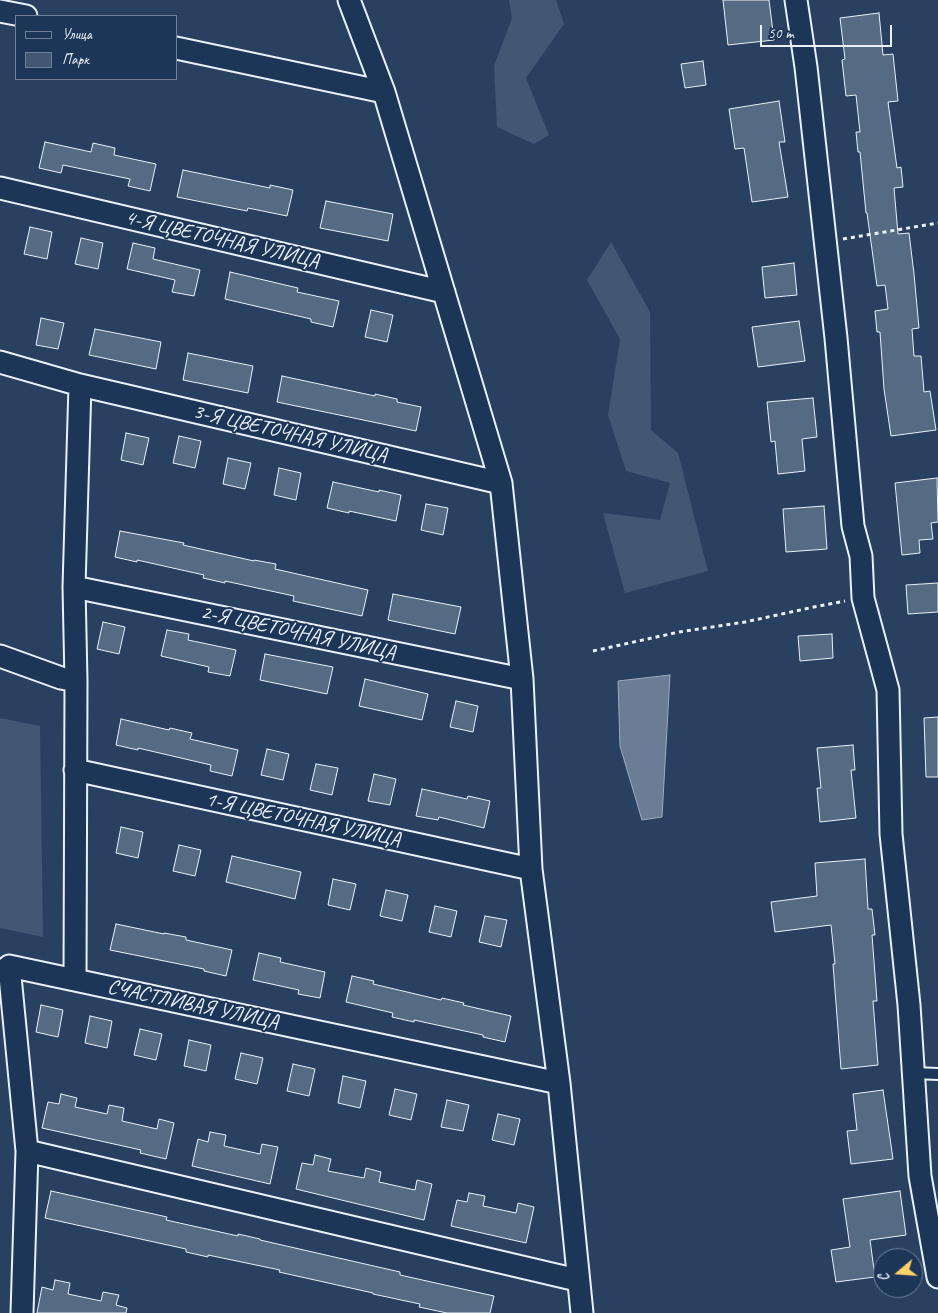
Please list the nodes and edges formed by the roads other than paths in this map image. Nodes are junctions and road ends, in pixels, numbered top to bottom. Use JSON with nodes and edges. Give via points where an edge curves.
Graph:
{"nodes":[{"id":1,"x":349,"y":0,"type":"edge"},
{"id":2,"x":796,"y":0,"type":"edge"},
{"id":3,"x":0,"y":11,"type":"edge"},
{"id":4,"x":21,"y":15,"type":"edge"},
{"id":5,"x":178,"y":48,"type":"edge"},
{"id":6,"x":384,"y":92,"type":"junction"},
{"id":7,"x":0,"y":188,"type":"edge"},
{"id":8,"x":444,"y":292,"type":"junction"},
{"id":9,"x":0,"y":362,"type":"edge"},
{"id":10,"x":80,"y":385,"type":"junction"},
{"id":11,"x":501,"y":483,"type":"junction"},
{"id":12,"x":74,"y":587,"type":"junction"},
{"id":13,"x":0,"y":656,"type":"edge"},
{"id":14,"x":522,"y":680,"type":"junction"},
{"id":15,"x":76,"y":681,"type":"junction"},
{"id":16,"x":75,"y":770,"type":"junction"},
{"id":17,"x":531,"y":869,"type":"junction"},
{"id":18,"x":75,"y":980,"type":"junction"},
{"id":19,"x":914,"y":1073,"type":"junction"},
{"id":20,"x":938,"y":1074,"type":"edge"},
{"id":21,"x":559,"y":1083,"type":"junction"},
{"id":22,"x":27,"y":1151,"type":"junction"},
{"id":23,"x":938,"y":1277,"type":"edge"},
{"id":24,"x":577,"y":1280,"type":"junction"},
{"id":25,"x":22,"y":1313,"type":"edge"},
{"id":26,"x":582,"y":1313,"type":"edge"}],
"edges":[{"from":1,"to":6,"type":"street"},
{"from":2,"to":19,"type":"street","via":[[836,338],[853,526],[861,556],[863,598],[888,690],[891,834]]},
{"from":3,"to":4,"type":"street"},
{"from":5,"to":6,"type":"street"},
{"from":6,"to":8,"type":"street"},
{"from":7,"to":8,"type":"street","name":"4-Я ЦВЕТОЧНАЯ УЛИЦА"},
{"from":8,"to":11,"type":"street"},
{"from":9,"to":10,"type":"street","name":"3-Я ЦВЕТОЧНАЯ УЛИЦА"},
{"from":10,"to":11,"type":"street","name":"3-Я ЦВЕТОЧНАЯ УЛИЦА"},
{"from":10,"to":12,"type":"street"},
{"from":11,"to":14,"type":"street"},
{"from":12,"to":14,"type":"street","name":"2-Я ЦВЕТОЧНАЯ УЛИЦА"},
{"from":12,"to":15,"type":"street"},
{"from":13,"to":15,"type":"street"},
{"from":14,"to":17,"type":"street"},
{"from":15,"to":16,"type":"street"},
{"from":16,"to":17,"type":"street","name":"1-Я ЦВЕТОЧНАЯ УЛИЦА"},
{"from":16,"to":18,"type":"street"},
{"from":17,"to":21,"type":"street"},
{"from":18,"to":21,"type":"street","name":"СЧАСТЛИВАЯ УЛИЦА"},
{"from":18,"to":22,"type":"street","name":"СЧАСТЛИВАЯ УЛИЦА","via":[[9,966]]},
{"from":19,"to":20,"type":"lane"},
{"from":19,"to":23,"type":"street","via":[[920,1176]]},
{"from":21,"to":24,"type":"street"},
{"from":22,"to":24,"type":"street"},
{"from":22,"to":25,"type":"street","name":"СЧАСТЛИВАЯ УЛИЦА"},
{"from":24,"to":26,"type":"street"}]}
